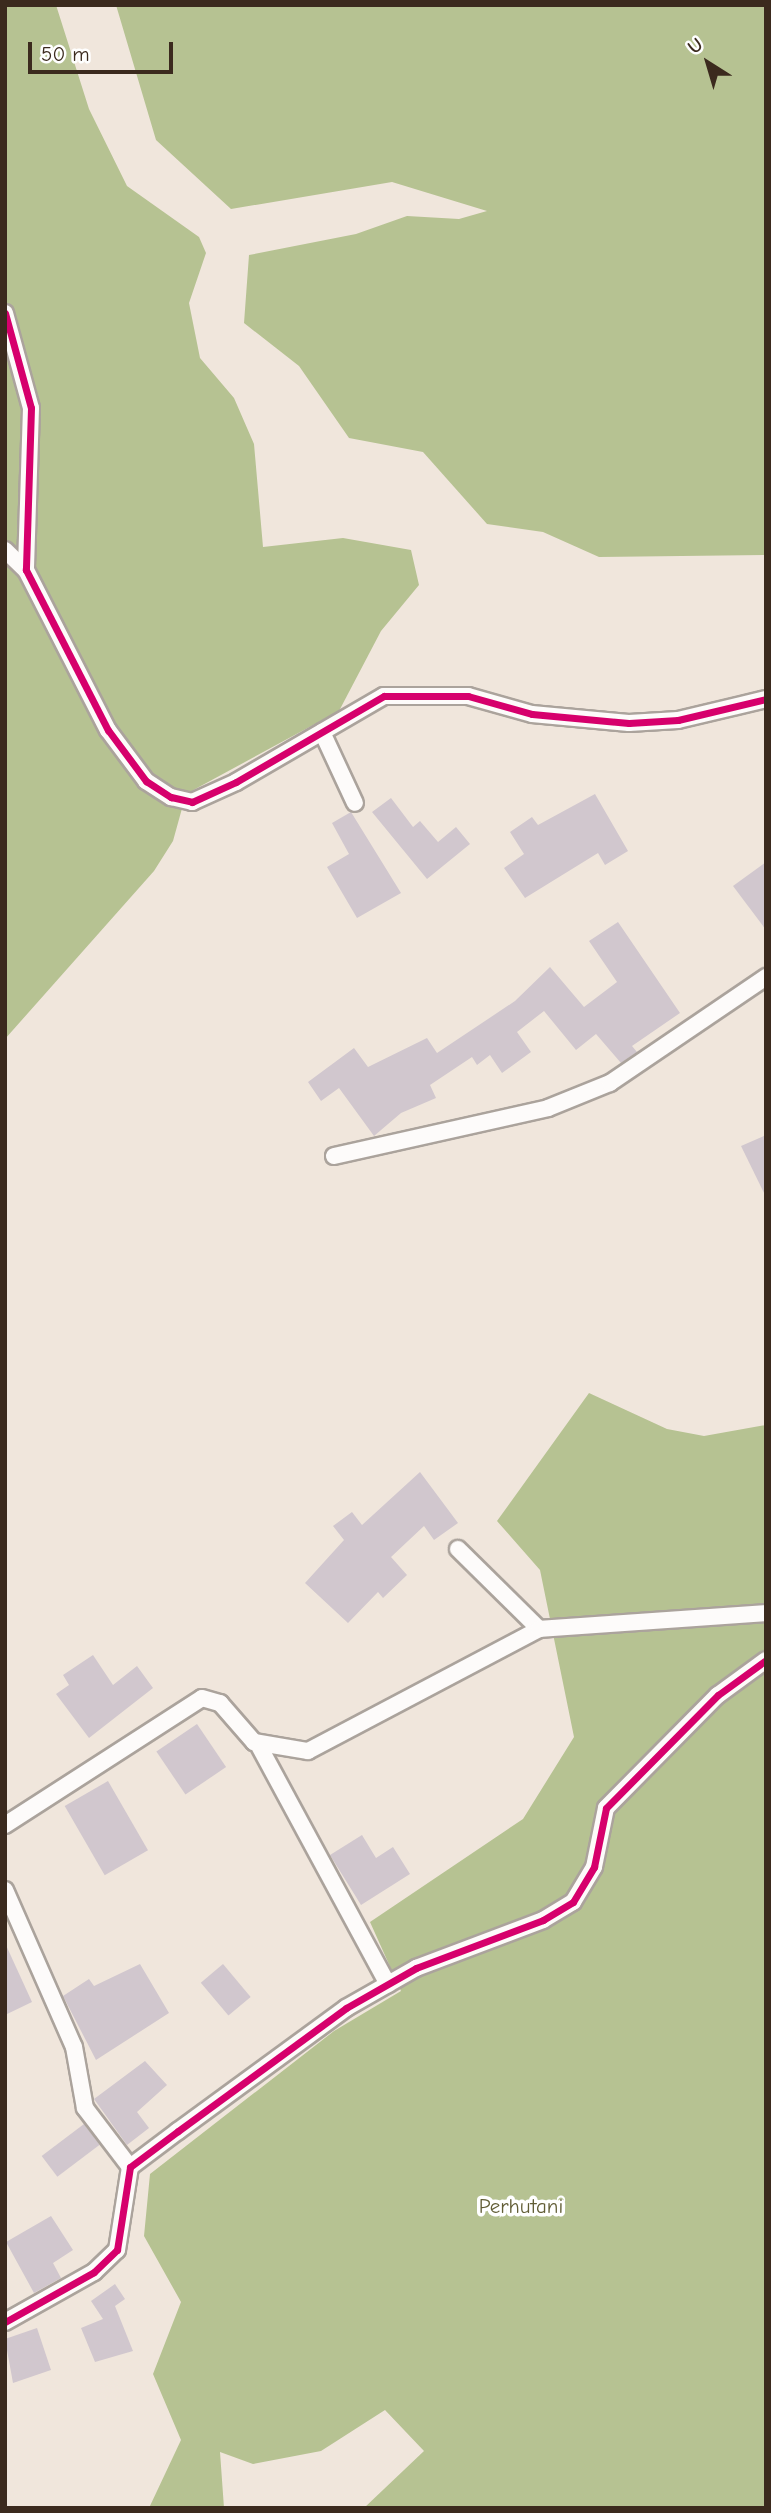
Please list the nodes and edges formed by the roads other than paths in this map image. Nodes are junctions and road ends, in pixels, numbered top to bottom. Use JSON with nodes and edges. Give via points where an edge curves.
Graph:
{"nodes":[{"id":1,"x":5,"y":313,"type":"edge"},
{"id":2,"x":5,"y":550,"type":"edge"},
{"id":3,"x":26,"y":570,"type":"junction"},
{"id":4,"x":766,"y":699,"type":"edge"},
{"id":5,"x":322,"y":732,"type":"junction"},
{"id":6,"x":355,"y":803,"type":"dead end"},
{"id":7,"x":766,"y":977,"type":"edge"},
{"id":8,"x":334,"y":1156,"type":"dead end"},
{"id":9,"x":458,"y":1549,"type":"dead end"},
{"id":10,"x":766,"y":1613,"type":"edge"},
{"id":11,"x":539,"y":1629,"type":"junction"},
{"id":12,"x":766,"y":1660,"type":"edge"},
{"id":13,"x":258,"y":1744,"type":"junction"},
{"id":14,"x":5,"y":1825,"type":"edge"},
{"id":15,"x":5,"y":1890,"type":"edge"},
{"id":16,"x":388,"y":1984,"type":"junction"},
{"id":17,"x":130,"y":2167,"type":"junction"},
{"id":18,"x":5,"y":2322,"type":"edge"}],
"edges":[{"from":1,"to":3,"type":"street","via":[[32,408]]},
{"from":2,"to":3,"type":"street"},
{"from":3,"to":5,"type":"street","via":[[108,730],[146,781],[172,797],[192,802]]},
{"from":4,"to":5,"type":"street","via":[[678,720],[629,723],[533,714],[468,696],[420,692],[384,696]]},
{"from":5,"to":6,"type":"street"},
{"from":7,"to":8,"type":"street","via":[[610,1083],[548,1108]]},
{"from":9,"to":11,"type":"street"},
{"from":10,"to":11,"type":"street"},
{"from":11,"to":13,"type":"street","via":[[308,1752]]},
{"from":12,"to":16,"type":"street","via":[[718,1695],[606,1808],[594,1867],[573,1902]]},
{"from":13,"to":14,"type":"street","via":[[220,1703],[202,1698]]},
{"from":13,"to":16,"type":"street"},
{"from":15,"to":17,"type":"street","via":[[74,2046],[85,2108]]},
{"from":16,"to":17,"type":"street"},
{"from":17,"to":18,"type":"street","via":[[117,2250],[94,2272]]}]}
